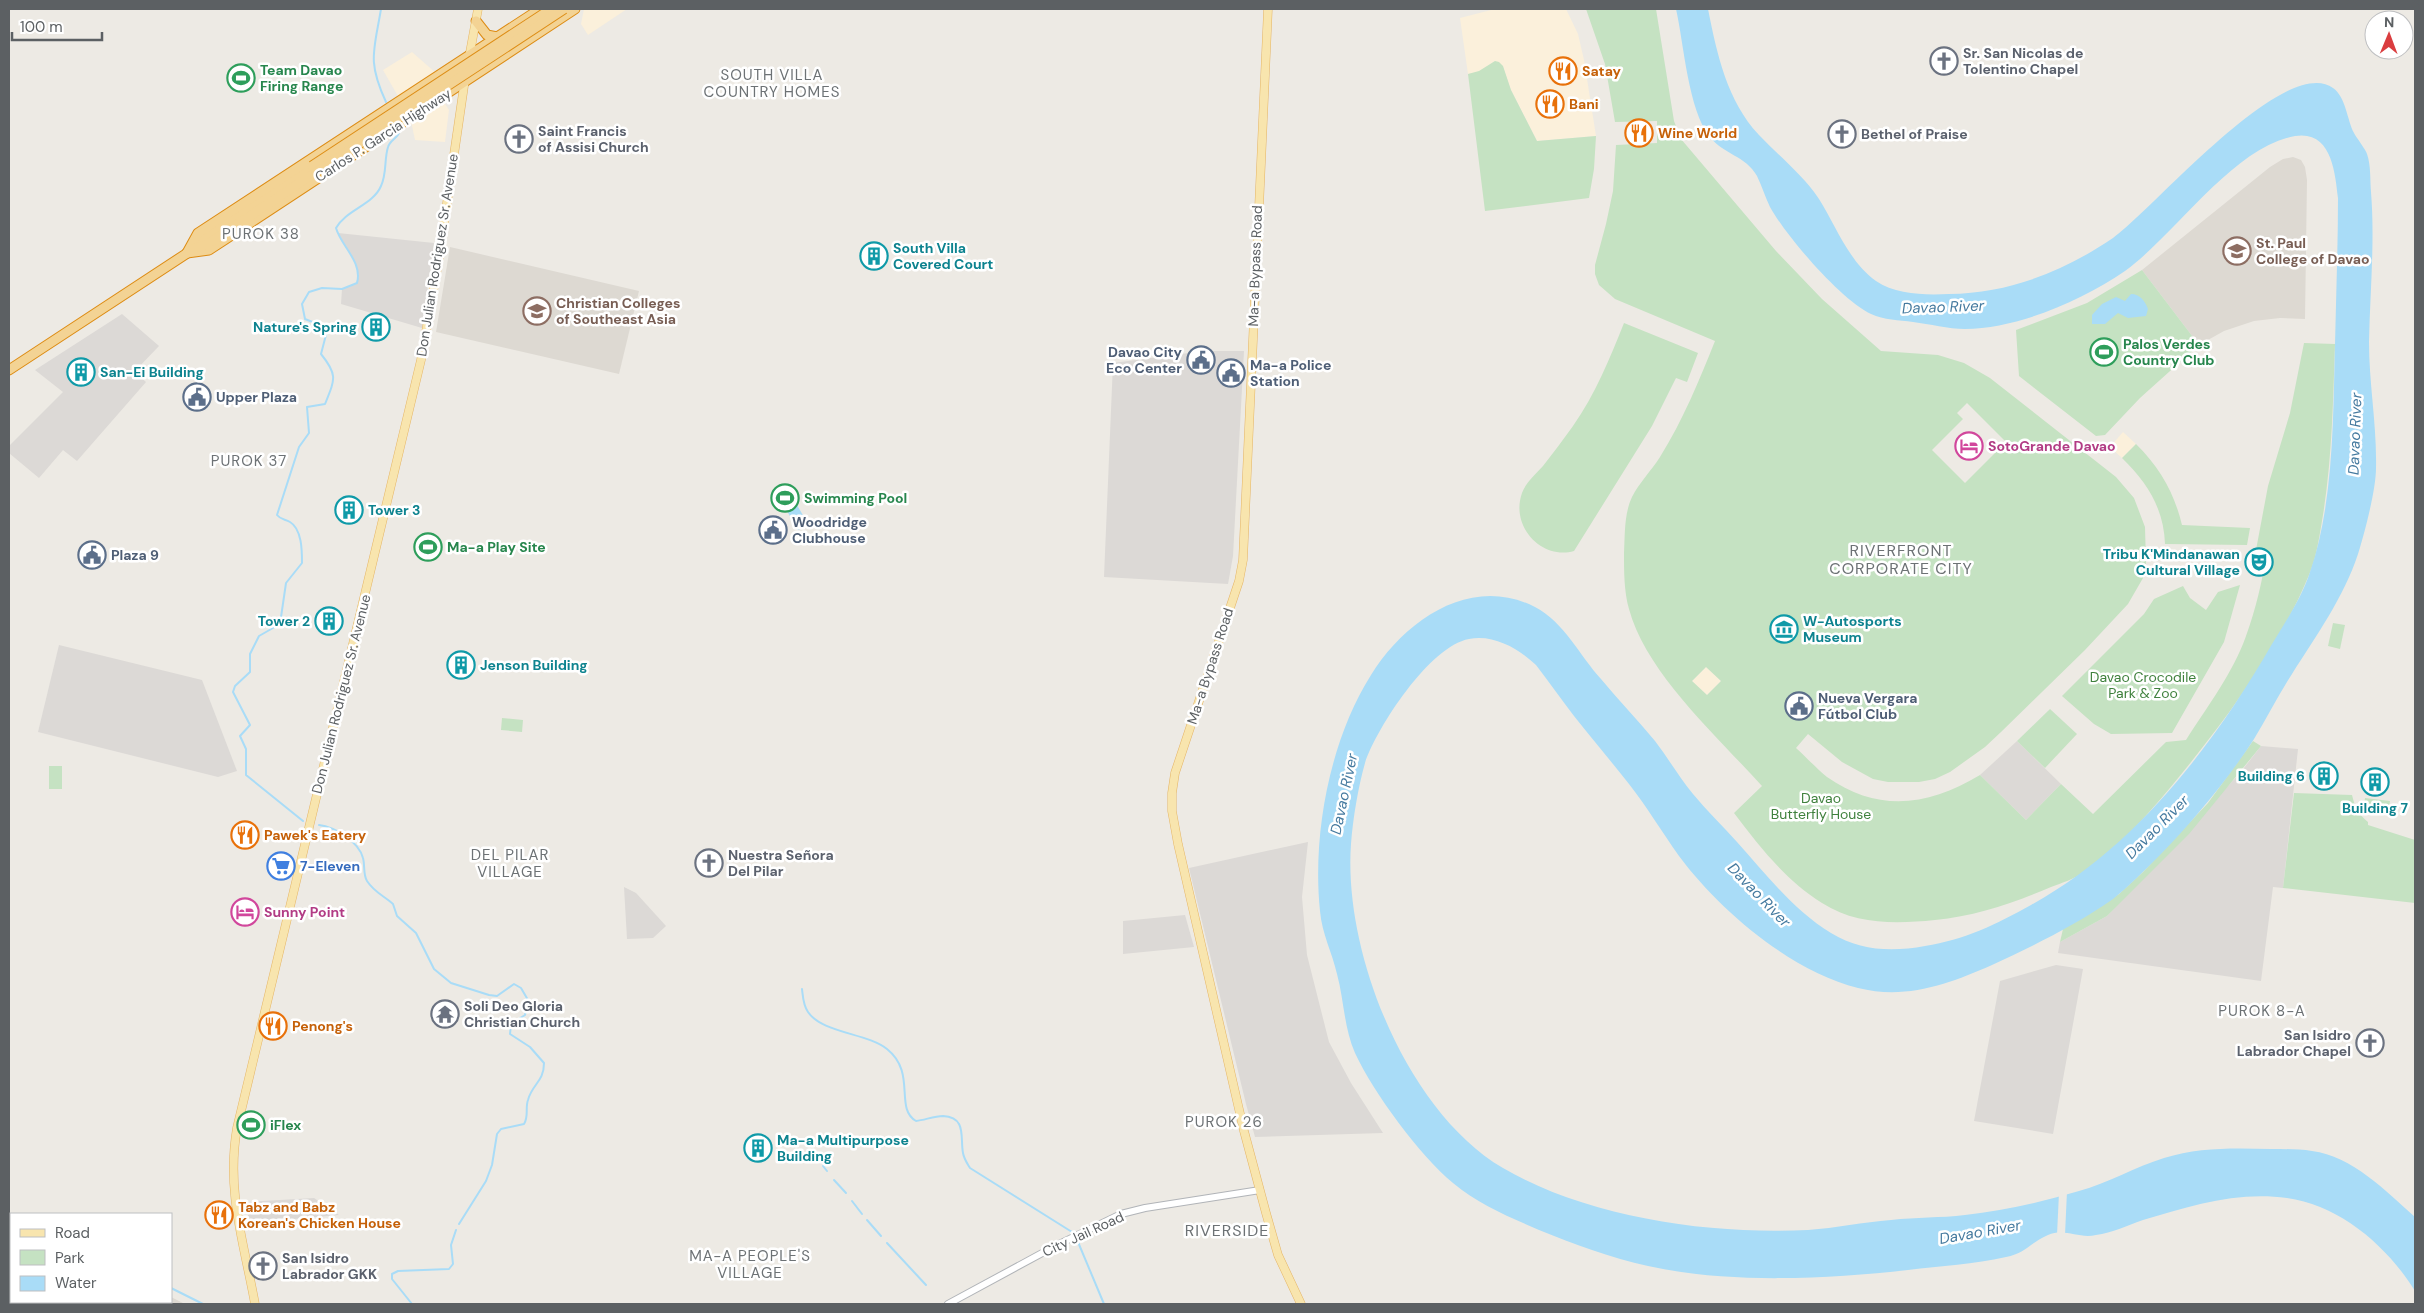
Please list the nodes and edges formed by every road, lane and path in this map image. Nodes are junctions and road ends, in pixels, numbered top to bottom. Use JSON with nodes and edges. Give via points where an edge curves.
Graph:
{"nodes":[{"id":1,"x":478,"y":9,"type":"edge"},
{"id":2,"x":540,"y":9,"type":"edge"},
{"id":3,"x":551,"y":9,"type":"edge"},
{"id":4,"x":575,"y":9,"type":"edge"},
{"id":5,"x":1268,"y":9,"type":"edge"},
{"id":6,"x":564,"y":11,"type":"edge"},
{"id":7,"x":528,"y":16,"type":"junction"},
{"id":8,"x":476,"y":21,"type":"junction"},
{"id":9,"x":506,"y":31,"type":"junction"},
{"id":10,"x":539,"y":33,"type":"junction"},
{"id":11,"x":496,"y":37,"type":"junction"},
{"id":12,"x":488,"y":43,"type":"junction"},
{"id":13,"x":517,"y":47,"type":"junction"},
{"id":14,"x":469,"y":55,"type":"junction"},
{"id":15,"x":499,"y":59,"type":"junction"},
{"id":16,"x":432,"y":80,"type":"junction"},
{"id":17,"x":465,"y":82,"type":"junction"},
{"id":18,"x":406,"y":96,"type":"junction"},
{"id":19,"x":442,"y":96,"type":"junction"},
{"id":20,"x":418,"y":113,"type":"junction"},
{"id":21,"x":380,"y":114,"type":"junction"},
{"id":22,"x":391,"y":130,"type":"junction"},
{"id":23,"x":351,"y":133,"type":"junction"},
{"id":24,"x":362,"y":149,"type":"junction"},
{"id":25,"x":320,"y":153,"type":"junction"},
{"id":26,"x":314,"y":169,"type":"junction"},
{"id":27,"x":332,"y":169,"type":"junction"},
{"id":28,"x":191,"y":250,"type":"junction"},
{"id":29,"x":9,"y":370,"type":"edge"},
{"id":30,"x":1260,"y":1190,"type":"junction"},
{"id":31,"x":255,"y":1304,"type":"edge"},
{"id":32,"x":948,"y":1304,"type":"edge"},
{"id":33,"x":1301,"y":1304,"type":"edge"}],
"edges":[{"from":1,"to":8,"type":"main road","name":"Don Julian Rodriguez Sr. Avenue"},
{"from":2,"to":7,"type":"highway","name":"Carlos P. Garcia Highway"},
{"from":3,"to":26,"type":"highway","name":"Carlos P. Garcia Highway","bridge":true},
{"from":4,"to":6,"type":"highway","name":"Carlos P. Garcia Highway"},
{"from":5,"to":30,"type":"main road","name":"Ma-a Bypass Road","via":[[1242,568],[1175,772],[1172,802],[1178,844]]},
{"from":6,"to":10,"type":"highway","name":"Carlos P. Garcia Highway"},
{"from":6,"to":26,"type":"highway","name":"Carlos P. Garcia Highway","bridge":true},
{"from":7,"to":9,"type":"highway","name":"Carlos P. Garcia Highway"},
{"from":7,"to":10,"type":"highway"},
{"from":8,"to":11,"type":"highway","via":[[487,35]]},
{"from":8,"to":14,"type":"main road","name":"Don Julian Rodriguez Sr. Avenue"},
{"from":9,"to":11,"type":"highway","name":"Carlos P. Garcia Highway"},
{"from":9,"to":13,"type":"highway"},
{"from":10,"to":13,"type":"highway","name":"Carlos P. Garcia Highway"},
{"from":11,"to":12,"type":"highway","name":"Carlos P. Garcia Highway"},
{"from":12,"to":14,"type":"highway","name":"Carlos P. Garcia Highway"},
{"from":12,"to":15,"type":"highway"},
{"from":13,"to":15,"type":"highway","name":"Carlos P. Garcia Highway"},
{"from":14,"to":16,"type":"highway","name":"Carlos P. Garcia Highway"},
{"from":14,"to":17,"type":"main road","name":"Don Julian Rodriguez Sr. Avenue"},
{"from":15,"to":17,"type":"highway","name":"Carlos P. Garcia Highway"},
{"from":16,"to":18,"type":"highway","name":"Carlos P. Garcia Highway"},
{"from":16,"to":19,"type":"highway"},
{"from":17,"to":19,"type":"highway","name":"Carlos P. Garcia Highway"},
{"from":17,"to":31,"type":"main road","name":"Don Julian Rodriguez Sr. Avenue","via":[[421,360],[234,1142],[234,1197]]},
{"from":18,"to":20,"type":"highway"},
{"from":18,"to":21,"type":"highway","name":"Carlos P. Garcia Highway"},
{"from":19,"to":20,"type":"highway","name":"Carlos P. Garcia Highway"},
{"from":20,"to":22,"type":"highway","name":"Carlos P. Garcia Highway"},
{"from":21,"to":22,"type":"highway"},
{"from":21,"to":23,"type":"highway","name":"Carlos P. Garcia Highway"},
{"from":22,"to":24,"type":"highway","name":"Carlos P. Garcia Highway"},
{"from":23,"to":24,"type":"highway"},
{"from":23,"to":25,"type":"highway","name":"Carlos P. Garcia Highway"},
{"from":24,"to":27,"type":"highway","name":"Carlos P. Garcia Highway"},
{"from":25,"to":27,"type":"highway"},
{"from":25,"to":28,"type":"highway","name":"Carlos P. Garcia Highway","via":[[198,234]]},
{"from":26,"to":28,"type":"highway","name":"Carlos P. Garcia Highway","via":[[202,239]]},
{"from":27,"to":28,"type":"highway","name":"Carlos P. Garcia Highway","via":[[209,250]]},
{"from":28,"to":29,"type":"highway","name":"Carlos P. Garcia Highway"},
{"from":30,"to":32,"type":"street","name":"City Jail Road","via":[[1121,1214]]},
{"from":30,"to":33,"type":"main road","name":"Ma-a Bypass Road","via":[[1278,1255]]}]}
